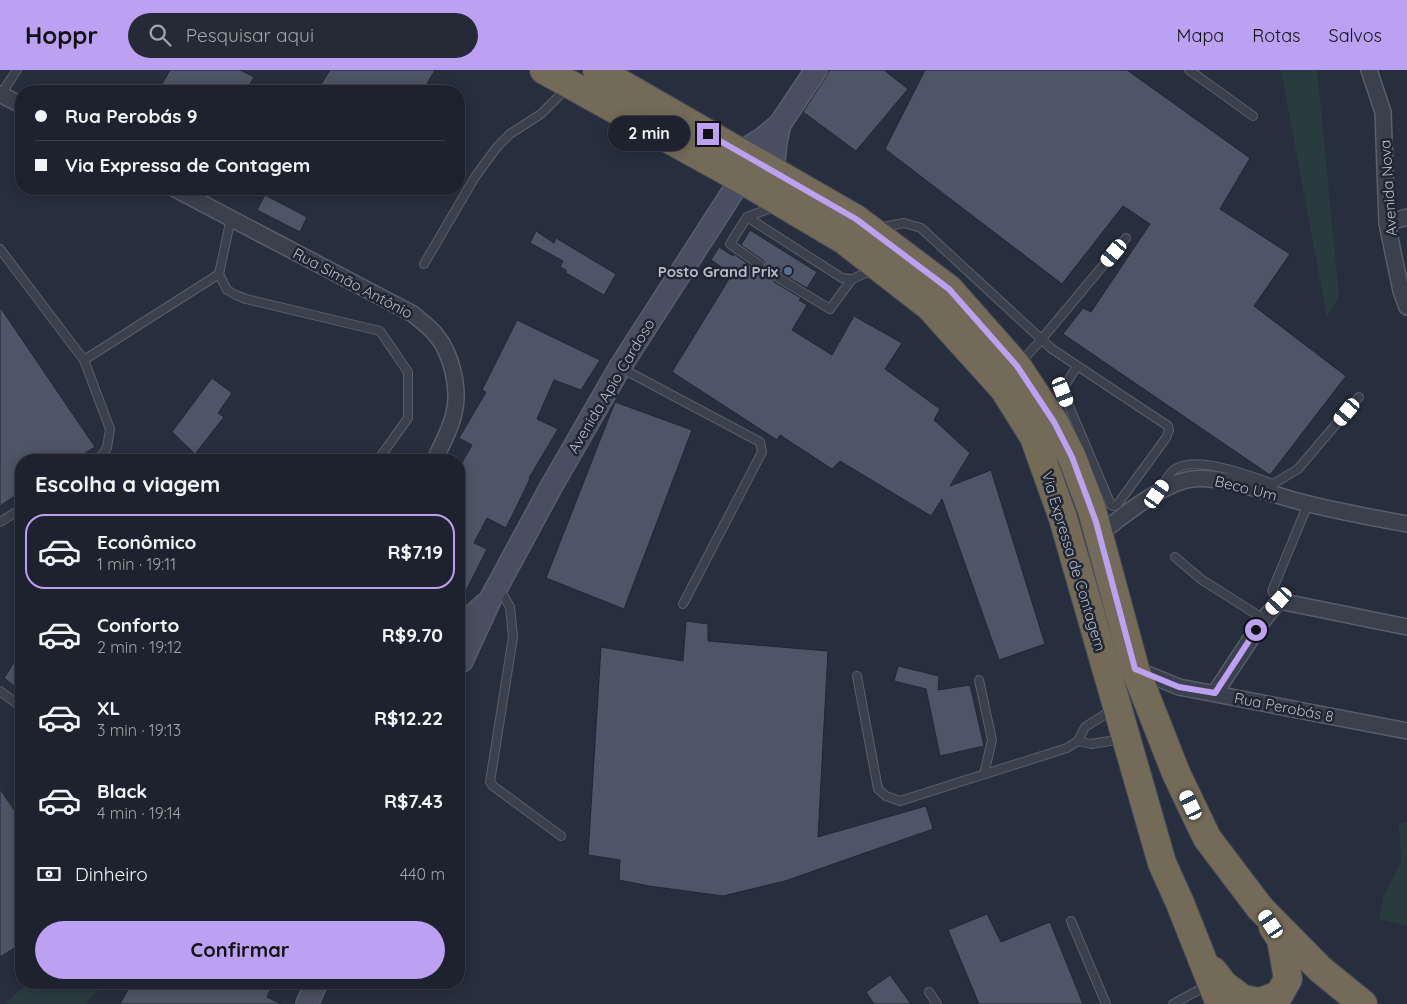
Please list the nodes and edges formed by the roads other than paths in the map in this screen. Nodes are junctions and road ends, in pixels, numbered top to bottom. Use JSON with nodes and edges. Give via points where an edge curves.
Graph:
{"nodes":[{"id":1,"x":17,"y":70,"type":"edge"},
{"id":2,"x":544,"y":70,"type":"edge"},
{"id":3,"x":597,"y":70,"type":"edge"},
{"id":4,"x":816,"y":70,"type":"edge"},
{"id":5,"x":1190,"y":70,"type":"edge"},
{"id":6,"x":1369,"y":70,"type":"edge"},
{"id":7,"x":570,"y":84,"type":"junction"},
{"id":8,"x":1,"y":94,"type":"edge"},
{"id":9,"x":15,"y":102,"type":"edge"},
{"id":10,"x":1253,"y":116,"type":"dead end"},
{"id":11,"x":780,"y":124,"type":"junction"},
{"id":12,"x":740,"y":152,"type":"junction"},
{"id":13,"x":773,"y":171,"type":"junction"},
{"id":14,"x":741,"y":179,"type":"junction"},
{"id":15,"x":465,"y":194,"type":"edge"},
{"id":16,"x":187,"y":195,"type":"edge"},
{"id":17,"x":464,"y":195,"type":"edge"},
{"id":18,"x":782,"y":204,"type":"junction"},
{"id":19,"x":747,"y":217,"type":"junction"},
{"id":20,"x":1407,"y":217,"type":"edge"},
{"id":21,"x":231,"y":218,"type":"junction"},
{"id":22,"x":1387,"y":224,"type":"junction"},
{"id":23,"x":871,"y":230,"type":"junction"},
{"id":24,"x":1126,"y":238,"type":"dead end"},
{"id":25,"x":0,"y":249,"type":"edge"},
{"id":26,"x":424,"y":264,"type":"dead end"},
{"id":27,"x":760,"y":265,"type":"dead end"},
{"id":28,"x":878,"y":267,"type":"junction"},
{"id":29,"x":219,"y":274,"type":"junction"},
{"id":30,"x":777,"y":277,"type":"dead end"},
{"id":31,"x":852,"y":279,"type":"junction"},
{"id":32,"x":1404,"y":290,"type":"edge"},
{"id":33,"x":1407,"y":307,"type":"edge"},
{"id":34,"x":1041,"y":340,"type":"junction"},
{"id":35,"x":84,"y":360,"type":"junction"},
{"id":36,"x":1017,"y":366,"type":"junction"},
{"id":37,"x":1077,"y":366,"type":"junction"},
{"id":38,"x":620,"y":368,"type":"junction"},
{"id":39,"x":1359,"y":397,"type":"dead end"},
{"id":40,"x":102,"y":454,"type":"edge"},
{"id":41,"x":382,"y":454,"type":"edge"},
{"id":42,"x":437,"y":454,"type":"edge"},
{"id":43,"x":1157,"y":494,"type":"junction"},
{"id":44,"x":1308,"y":504,"type":"junction"},
{"id":45,"x":15,"y":513,"type":"edge"},
{"id":46,"x":0,"y":522,"type":"edge"},
{"id":47,"x":1407,"y":524,"type":"edge"},
{"id":48,"x":1102,"y":544,"type":"junction"},
{"id":49,"x":1175,"y":557,"type":"dead end"},
{"id":50,"x":494,"y":592,"type":"junction"},
{"id":51,"x":1279,"y":601,"type":"junction"},
{"id":52,"x":683,"y":604,"type":"dead end"},
{"id":53,"x":1264,"y":618,"type":"junction"},
{"id":54,"x":465,"y":622,"type":"edge"},
{"id":55,"x":1407,"y":627,"type":"edge"},
{"id":56,"x":465,"y":651,"type":"edge"},
{"id":57,"x":1135,"y":669,"type":"junction"},
{"id":58,"x":857,"y":676,"type":"dead end"},
{"id":59,"x":978,"y":680,"type":"dead end"},
{"id":60,"x":0,"y":691,"type":"edge"},
{"id":61,"x":1215,"y":693,"type":"junction"},
{"id":62,"x":15,"y":702,"type":"edge"},
{"id":63,"x":1118,"y":706,"type":"junction"},
{"id":64,"x":1407,"y":731,"type":"edge"},
{"id":65,"x":1126,"y":738,"type":"junction"},
{"id":66,"x":1078,"y":741,"type":"junction"},
{"id":67,"x":984,"y":774,"type":"junction"},
{"id":68,"x":561,"y":836,"type":"dead end"},
{"id":69,"x":1260,"y":908,"type":"junction"},
{"id":70,"x":1071,"y":921,"type":"dead end"},
{"id":71,"x":1201,"y":953,"type":"junction"},
{"id":72,"x":314,"y":989,"type":"edge"},
{"id":73,"x":929,"y":992,"type":"dead end"},
{"id":74,"x":1217,"y":994,"type":"edge"},
{"id":75,"x":307,"y":1004,"type":"edge"},
{"id":76,"x":937,"y":1004,"type":"edge"},
{"id":77,"x":1106,"y":1004,"type":"edge"},
{"id":78,"x":1173,"y":1004,"type":"edge"},
{"id":79,"x":1363,"y":1004,"type":"edge"}],
"edges":[{"from":1,"to":8,"type":"lane"},
{"from":2,"to":7,"type":"highway","name":"Via Expressa de Contagem"},
{"from":3,"to":12,"type":"highway","name":"Via Expressa de Contagem"},
{"from":4,"to":11,"type":"street"},
{"from":5,"to":10,"type":"lane"},
{"from":6,"to":22,"type":"street","name":"Avenida Nova","via":[[1383,112]]},
{"from":7,"to":14,"type":"highway","name":"Via Expressa de Contagem"},
{"from":7,"to":15,"type":"lane","via":[[541,114],[510,134],[497,147]]},
{"from":8,"to":9,"type":"street"},
{"from":11,"to":12,"type":"street","via":[[762,140]]},
{"from":11,"to":13,"type":"street"},
{"from":12,"to":13,"type":"highway","name":"Via Expressa de Contagem"},
{"from":13,"to":23,"type":"highway","name":"Via Expressa de Contagem"},
{"from":14,"to":18,"type":"highway","name":"Via Expressa de Contagem"},
{"from":14,"to":38,"type":"street","name":"Avenida Apio Cardoso"},
{"from":16,"to":21,"type":"street","name":"Rua Simão Antônio"},
{"from":17,"to":26,"type":"lane"},
{"from":18,"to":19,"type":"lane"},
{"from":18,"to":28,"type":"highway","name":"Via Expressa de Contagem","via":[[844,240]]},
{"from":19,"to":27,"type":"lane","via":[[730,244]]},
{"from":19,"to":31,"type":"lane","via":[[842,278]]},
{"from":20,"to":22,"type":"street"},
{"from":21,"to":29,"type":"lane"},
{"from":21,"to":42,"type":"street","name":"Rua Simão Antônio","via":[[413,314],[437,336],[455,377],[456,400],[454,414]]},
{"from":22,"to":32,"type":"street","name":"Avenida Nova"},
{"from":23,"to":34,"type":"lane","via":[[904,223],[921,228]]},
{"from":23,"to":36,"type":"highway","name":"Via Expressa de Contagem","via":[[949,289]]},
{"from":24,"to":34,"type":"lane"},
{"from":25,"to":35,"type":"lane"},
{"from":28,"to":31,"type":"lane"},
{"from":28,"to":63,"type":"highway","name":"Via Expressa de Contagem","via":[[930,307],[1004,389],[1034,437],[1063,518]]},
{"from":29,"to":35,"type":"lane"},
{"from":29,"to":41,"type":"lane","via":[[227,290],[236,295],[380,331],[408,372],[408,418]]},
{"from":30,"to":31,"type":"lane","via":[[830,310]]},
{"from":32,"to":33,"type":"street","name":"Avenida Nova"},
{"from":34,"to":36,"type":"lane"},
{"from":34,"to":37,"type":"lane"},
{"from":35,"to":40,"type":"lane","via":[[110,429],[107,448]]},
{"from":36,"to":48,"type":"highway","name":"Via Expressa de Contagem","via":[[1054,422],[1072,457]]},
{"from":37,"to":37,"type":"lane","via":[[1168,426],[1166,438],[1114,506],[1063,392]]},
{"from":38,"to":50,"type":"street","name":"Avenida Apio Cardoso"},
{"from":38,"to":52,"type":"lane","via":[[760,442],[762,452]]},
{"from":39,"to":43,"type":"lane","via":[[1298,468],[1273,484],[1237,471],[1193,463],[1174,469]]},
{"from":43,"to":44,"type":"street","name":"Beco Um","via":[[1182,481],[1216,479]]},
{"from":43,"to":48,"type":"street","name":"Beco Um","via":[[1115,522]]},
{"from":44,"to":47,"type":"street","name":"Beco Um"},
{"from":44,"to":51,"type":"lane","via":[[1272,591]]},
{"from":45,"to":46,"type":"lane"},
{"from":48,"to":57,"type":"highway","name":"Via Expressa de Contagem"},
{"from":49,"to":53,"type":"lane","via":[[1202,580]]},
{"from":50,"to":54,"type":"street","name":"Avenida Apio Cardoso"},
{"from":50,"to":56,"type":"street","name":"Avenida Apio Cardoso"},
{"from":50,"to":68,"type":"lane","via":[[510,608],[513,638],[490,782]]},
{"from":51,"to":53,"type":"street"},
{"from":51,"to":55,"type":"street"},
{"from":53,"to":61,"type":"street"},
{"from":57,"to":61,"type":"street","name":"Rua Perobás 8","via":[[1179,687]]},
{"from":57,"to":69,"type":"highway","name":"Via Expressa de Contagem","via":[[1176,772],[1207,838]]},
{"from":58,"to":67,"type":"lane","via":[[878,789],[886,796],[900,801]]},
{"from":59,"to":67,"type":"lane","via":[[992,740]]},
{"from":60,"to":62,"type":"lane"},
{"from":61,"to":64,"type":"street","name":"Rua Perobás 8"},
{"from":63,"to":65,"type":"highway","name":"Via Expressa de Contagem"},
{"from":63,"to":66,"type":"lane","via":[[1085,727]]},
{"from":65,"to":66,"type":"lane","via":[[1091,744]]},
{"from":65,"to":71,"type":"highway","name":"Via Expressa de Contagem","via":[[1162,863]]},
{"from":66,"to":67,"type":"lane","via":[[1068,748]]},
{"from":69,"to":71,"type":"highway","via":[[1281,939],[1284,951],[1288,979],[1279,995],[1260,1002],[1244,999],[1224,985]]},
{"from":69,"to":79,"type":"highway","via":[[1320,969]]},
{"from":70,"to":77,"type":"lane"},
{"from":71,"to":74,"type":"highway"},
{"from":72,"to":75,"type":"street"},
{"from":73,"to":76,"type":"lane"},
{"from":74,"to":78,"type":"lane"}]}
